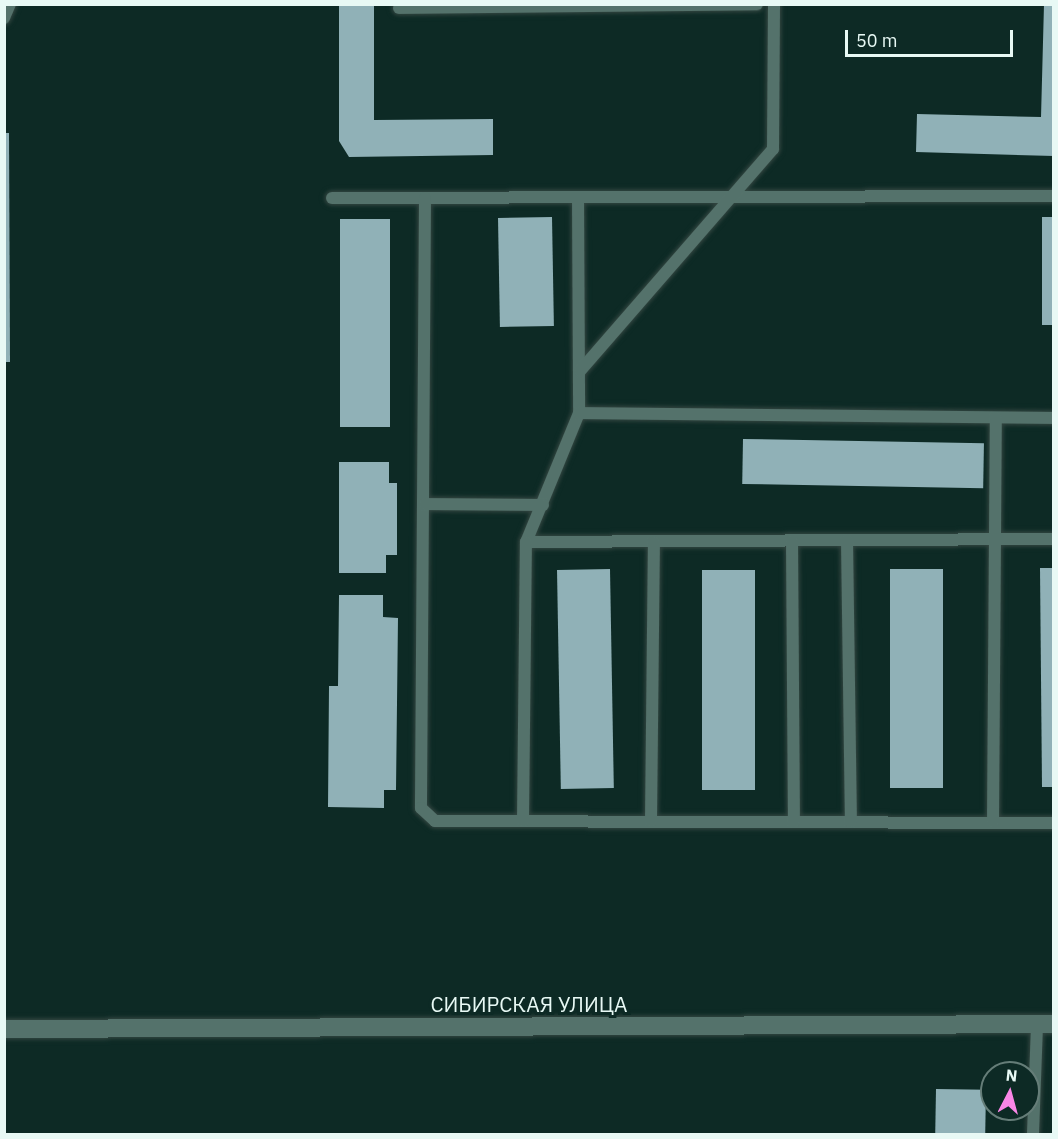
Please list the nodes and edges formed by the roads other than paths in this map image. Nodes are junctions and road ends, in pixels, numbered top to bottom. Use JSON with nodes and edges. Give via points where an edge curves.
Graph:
{"nodes":[{"id":1,"x":10,"y":4,"type":"edge"},
{"id":2,"x":757,"y":4,"type":"edge"},
{"id":3,"x":774,"y":4,"type":"edge"},
{"id":4,"x":399,"y":8,"type":"dead end"},
{"id":5,"x":4,"y":18,"type":"edge"},
{"id":6,"x":732,"y":196,"type":"junction"},
{"id":7,"x":1053,"y":196,"type":"edge"},
{"id":8,"x":578,"y":197,"type":"junction"},
{"id":9,"x":332,"y":198,"type":"dead end"},
{"id":10,"x":425,"y":198,"type":"junction"},
{"id":11,"x":580,"y":371,"type":"junction"},
{"id":12,"x":579,"y":413,"type":"junction"},
{"id":13,"x":996,"y":418,"type":"junction"},
{"id":14,"x":1053,"y":418,"type":"edge"},
{"id":15,"x":424,"y":504,"type":"junction"},
{"id":16,"x":543,"y":505,"type":"junction"},
{"id":17,"x":1053,"y":539,"type":"edge"},
{"id":18,"x":847,"y":540,"type":"junction"},
{"id":19,"x":995,"y":540,"type":"junction"},
{"id":20,"x":792,"y":541,"type":"junction"},
{"id":21,"x":526,"y":542,"type":"junction"},
{"id":22,"x":654,"y":542,"type":"junction"},
{"id":23,"x":523,"y":821,"type":"junction"},
{"id":24,"x":651,"y":821,"type":"junction"},
{"id":25,"x":794,"y":822,"type":"junction"},
{"id":26,"x":851,"y":822,"type":"junction"},
{"id":27,"x":993,"y":822,"type":"junction"},
{"id":28,"x":1053,"y":823,"type":"edge"},
{"id":29,"x":1045,"y":1024,"type":"edge"},
{"id":30,"x":4,"y":1029,"type":"edge"},
{"id":31,"x":1033,"y":1134,"type":"edge"}],
"edges":[{"from":1,"to":5,"type":"lane"},
{"from":2,"to":4,"type":"lane"},
{"from":3,"to":6,"type":"lane","via":[[773,149]]},
{"from":6,"to":7,"type":"lane"},
{"from":6,"to":8,"type":"lane"},
{"from":6,"to":11,"type":"lane"},
{"from":8,"to":10,"type":"lane"},
{"from":8,"to":11,"type":"lane"},
{"from":9,"to":10,"type":"lane"},
{"from":10,"to":15,"type":"lane"},
{"from":11,"to":12,"type":"lane"},
{"from":12,"to":13,"type":"lane"},
{"from":12,"to":16,"type":"lane"},
{"from":13,"to":14,"type":"lane"},
{"from":13,"to":19,"type":"lane"},
{"from":15,"to":16,"type":"lane"},
{"from":15,"to":23,"type":"lane","via":[[421,808],[435,821]]},
{"from":16,"to":21,"type":"lane"},
{"from":17,"to":19,"type":"lane"},
{"from":18,"to":19,"type":"lane"},
{"from":18,"to":20,"type":"lane"},
{"from":18,"to":26,"type":"lane"},
{"from":19,"to":27,"type":"lane"},
{"from":20,"to":22,"type":"lane"},
{"from":20,"to":25,"type":"lane"},
{"from":21,"to":22,"type":"lane"},
{"from":21,"to":23,"type":"lane"},
{"from":22,"to":24,"type":"lane"},
{"from":23,"to":24,"type":"lane"},
{"from":24,"to":25,"type":"lane"},
{"from":25,"to":26,"type":"lane"},
{"from":26,"to":27,"type":"lane"},
{"from":27,"to":28,"type":"lane"},
{"from":29,"to":30,"type":"street","name":"СИБИРСКАЯ УЛИЦА"},
{"from":29,"to":31,"type":"lane"}]}
